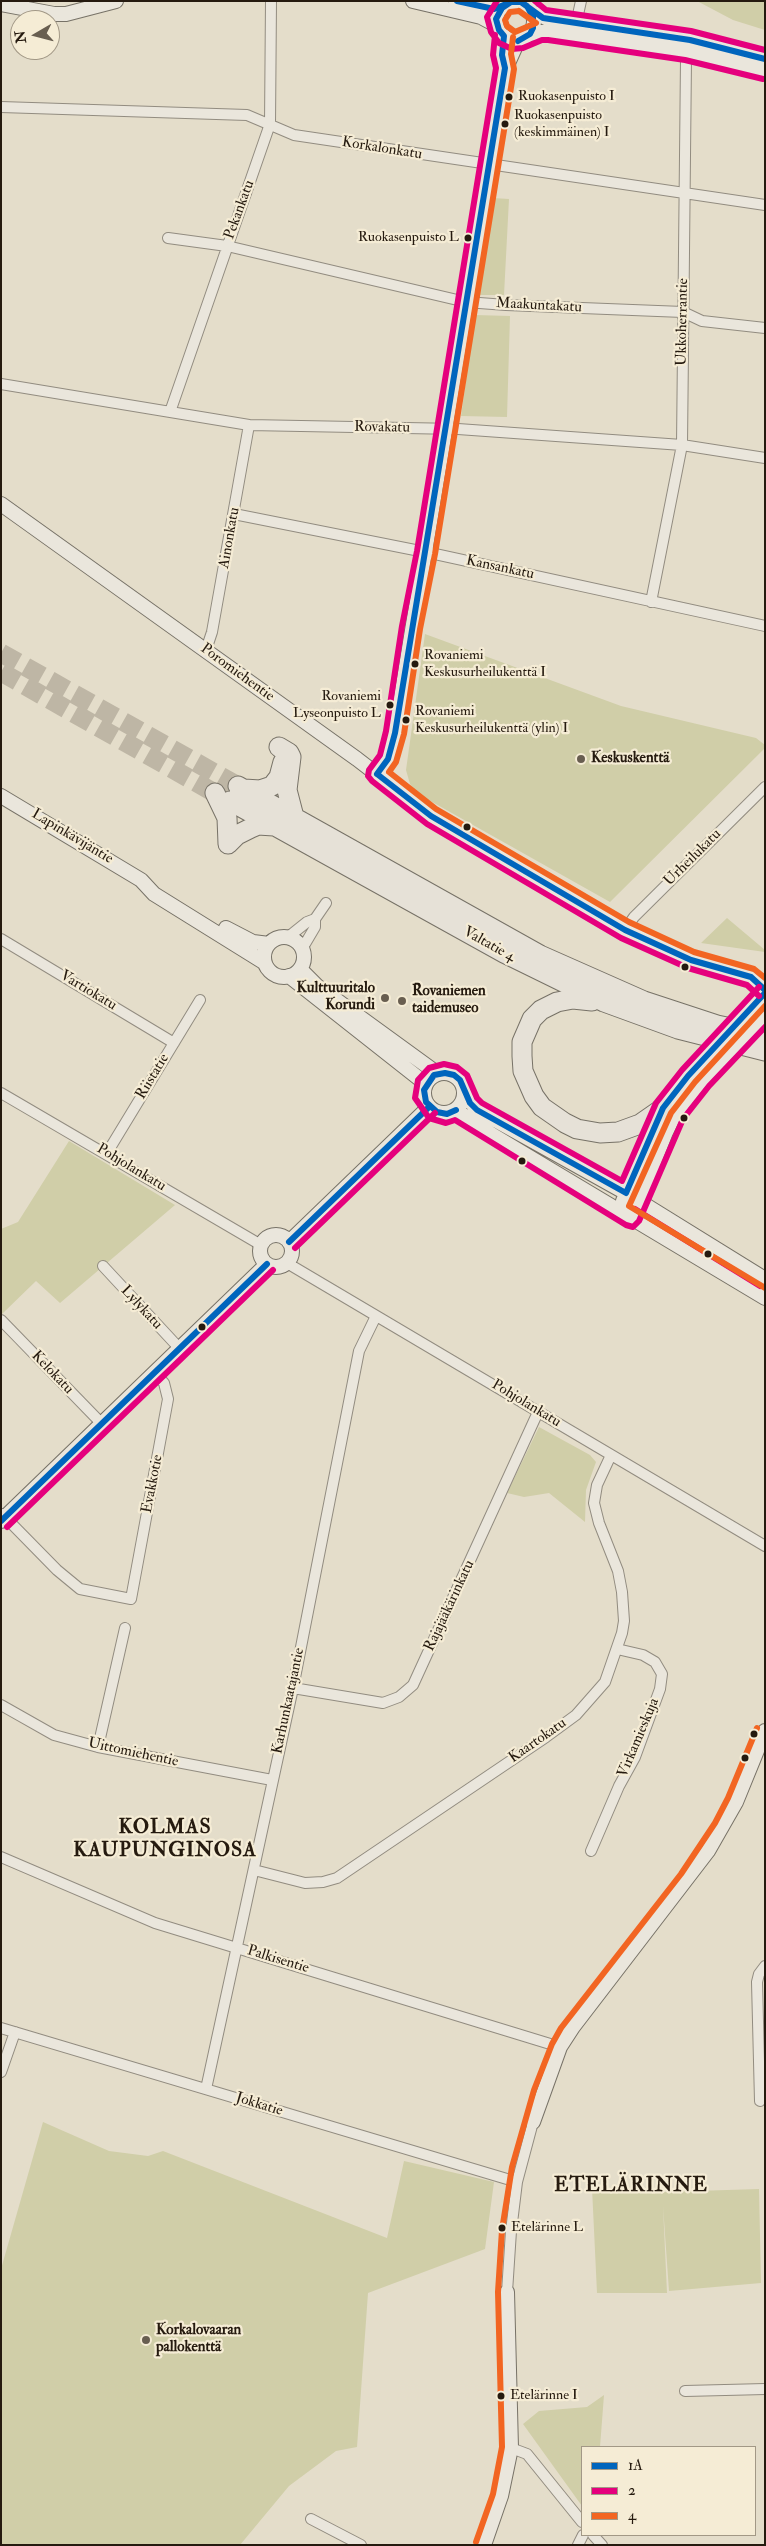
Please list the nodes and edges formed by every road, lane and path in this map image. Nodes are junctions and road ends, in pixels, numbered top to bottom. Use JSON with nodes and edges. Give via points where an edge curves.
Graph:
{"nodes":[{"id":1,"x":116,"y":1,"type":"edge"},
{"id":2,"x":271,"y":1,"type":"edge"},
{"id":3,"x":413,"y":1,"type":"edge"},
{"id":4,"x":456,"y":1,"type":"edge"},
{"id":5,"x":581,"y":1,"type":"edge"},
{"id":6,"x":100,"y":3,"type":"edge"},
{"id":7,"x":1,"y":4,"type":"edge"},
{"id":8,"x":502,"y":8,"type":"junction"},
{"id":9,"x":532,"y":12,"type":"junction"},
{"id":10,"x":576,"y":24,"type":"junction"},
{"id":11,"x":500,"y":30,"type":"junction"},
{"id":12,"x":524,"y":37,"type":"junction"},
{"id":13,"x":688,"y":46,"type":"junction"},
{"id":14,"x":765,"y":59,"type":"edge"},
{"id":15,"x":505,"y":68,"type":"junction"},
{"id":16,"x":765,"y":70,"type":"edge"},
{"id":17,"x":1,"y":107,"type":"edge"},
{"id":18,"x":270,"y":124,"type":"junction"},
{"id":19,"x":489,"y":165,"type":"junction"},
{"id":20,"x":686,"y":192,"type":"junction"},
{"id":21,"x":765,"y":204,"type":"edge"},
{"id":22,"x":168,"y":238,"type":"dead end"},
{"id":23,"x":227,"y":246,"type":"junction"},
{"id":24,"x":466,"y":302,"type":"junction"},
{"id":25,"x":683,"y":312,"type":"junction"},
{"id":26,"x":765,"y":328,"type":"edge"},
{"id":27,"x":1,"y":384,"type":"edge"},
{"id":28,"x":170,"y":412,"type":"junction"},
{"id":29,"x":249,"y":425,"type":"junction"},
{"id":30,"x":445,"y":429,"type":"junction"},
{"id":31,"x":682,"y":445,"type":"junction"},
{"id":32,"x":765,"y":458,"type":"edge"},
{"id":33,"x":1,"y":504,"type":"edge"},
{"id":34,"x":234,"y":514,"type":"junction"},
{"id":35,"x":426,"y":553,"type":"junction"},
{"id":36,"x":651,"y":602,"type":"junction"},
{"id":37,"x":765,"y":626,"type":"edge"},
{"id":38,"x":206,"y":650,"type":"junction"},
{"id":39,"x":377,"y":774,"type":"junction"},
{"id":40,"x":765,"y":787,"type":"edge"},
{"id":41,"x":232,"y":793,"type":"junction"},
{"id":42,"x":1,"y":796,"type":"edge"},
{"id":43,"x":294,"y":817,"type":"junction"},
{"id":44,"x":274,"y":826,"type":"junction"},
{"id":45,"x":141,"y":880,"type":"junction"},
{"id":46,"x":326,"y":903,"type":"dead end"},
{"id":47,"x":315,"y":920,"type":"junction"},
{"id":48,"x":625,"y":930,"type":"junction"},
{"id":49,"x":287,"y":938,"type":"junction"},
{"id":50,"x":1,"y":939,"type":"edge"},
{"id":51,"x":269,"y":944,"type":"junction"},
{"id":52,"x":302,"y":950,"type":"junction"},
{"id":53,"x":265,"y":963,"type":"junction"},
{"id":54,"x":294,"y":972,"type":"junction"},
{"id":55,"x":765,"y":992,"type":"edge"},
{"id":56,"x":200,"y":1000,"type":"dead end"},
{"id":57,"x":604,"y":1002,"type":"junction"},
{"id":58,"x":758,"y":1011,"type":"edge"},
{"id":59,"x":765,"y":1035,"type":"edge"},
{"id":60,"x":174,"y":1043,"type":"junction"},
{"id":61,"x":765,"y":1051,"type":"edge"},
{"id":62,"x":438,"y":1074,"type":"junction"},
{"id":63,"x":426,"y":1084,"type":"junction"},
{"id":64,"x":1,"y":1093,"type":"edge"},
{"id":65,"x":465,"y":1094,"type":"junction"},
{"id":66,"x":429,"y":1107,"type":"junction"},
{"id":67,"x":663,"y":1108,"type":"junction"},
{"id":68,"x":456,"y":1110,"type":"junction"},
{"id":69,"x":107,"y":1153,"type":"junction"},
{"id":70,"x":626,"y":1193,"type":"junction"},
{"id":71,"x":640,"y":1202,"type":"junction"},
{"id":72,"x":618,"y":1210,"type":"junction"},
{"id":73,"x":631,"y":1218,"type":"junction"},
{"id":74,"x":289,"y":1242,"type":"junction"},
{"id":75,"x":261,"y":1246,"type":"junction"},
{"id":76,"x":287,"y":1263,"type":"junction"},
{"id":77,"x":267,"y":1264,"type":"junction"},
{"id":78,"x":103,"y":1266,"type":"dead end"},
{"id":79,"x":765,"y":1279,"type":"edge"},
{"id":80,"x":765,"y":1298,"type":"edge"},
{"id":81,"x":376,"y":1316,"type":"junction"},
{"id":82,"x":1,"y":1320,"type":"edge"},
{"id":83,"x":180,"y":1349,"type":"junction"},
{"id":84,"x":154,"y":1372,"type":"junction"},
{"id":85,"x":538,"y":1412,"type":"junction"},
{"id":86,"x":103,"y":1425,"type":"junction"},
{"id":87,"x":611,"y":1455,"type":"junction"},
{"id":88,"x":3,"y":1517,"type":"edge"},
{"id":89,"x":765,"y":1546,"type":"edge"},
{"id":90,"x":125,"y":1628,"type":"dead end"},
{"id":91,"x":617,"y":1649,"type":"junction"},
{"id":92,"x":293,"y":1688,"type":"junction"},
{"id":93,"x":1,"y":1705,"type":"edge"},
{"id":94,"x":765,"y":1730,"type":"edge"},
{"id":95,"x":98,"y":1747,"type":"junction"},
{"id":96,"x":272,"y":1780,"type":"junction"},
{"id":97,"x":591,"y":1851,"type":"dead end"},
{"id":98,"x":1,"y":1857,"type":"edge"},
{"id":99,"x":254,"y":1870,"type":"junction"},
{"id":100,"x":237,"y":1948,"type":"junction"},
{"id":101,"x":765,"y":1966,"type":"edge"},
{"id":102,"x":1,"y":2028,"type":"edge"},
{"id":103,"x":15,"y":2032,"type":"junction"},
{"id":104,"x":560,"y":2047,"type":"junction"},
{"id":105,"x":1,"y":2072,"type":"edge"},
{"id":106,"x":206,"y":2089,"type":"junction"},
{"id":107,"x":760,"y":2101,"type":"dead end"},
{"id":108,"x":533,"y":2122,"type":"joint"},
{"id":109,"x":517,"y":2182,"type":"junction"},
{"id":110,"x":507,"y":2292,"type":"joint"},
{"id":111,"x":765,"y":2389,"type":"edge"},
{"id":112,"x":685,"y":2391,"type":"dead end"},
{"id":113,"x":511,"y":2448,"type":"junction"},
{"id":114,"x":311,"y":2519,"type":"dead end"},
{"id":115,"x":581,"y":2521,"type":"edge"},
{"id":116,"x":361,"y":2545,"type":"edge"},
{"id":117,"x":484,"y":2545,"type":"edge"}],
"edges":[{"from":1,"to":6,"type":"main road"},
{"from":2,"to":18,"type":"street","name":"Pekankatu"},
{"from":3,"to":11,"type":"main road","via":[[481,17]]},
{"from":4,"to":8,"type":"main road","via":[[482,8]]},
{"from":5,"to":10,"type":"street"},
{"from":6,"to":7,"type":"main road","via":[[54,14]]},
{"from":8,"to":9,"type":"main road","via":[[511,2],[521,2]]},
{"from":8,"to":11,"type":"main road","via":[[497,15]]},
{"from":9,"to":10,"type":"main road","via":[[543,18]]},
{"from":9,"to":12,"type":"main road","via":[[533,28]]},
{"from":10,"to":13,"type":"main road"},
{"from":11,"to":12,"type":"main road"},
{"from":11,"to":15,"type":"main road"},
{"from":12,"to":13,"type":"main road","via":[[549,31]]},
{"from":12,"to":15,"type":"main road"},
{"from":13,"to":14,"type":"main road"},
{"from":13,"to":16,"type":"main road"},
{"from":13,"to":20,"type":"street","name":"Ukkoherrantie"},
{"from":15,"to":19,"type":"main road"},
{"from":17,"to":18,"type":"street","name":"Korkalonkatu","via":[[247,115]]},
{"from":18,"to":19,"type":"street","name":"Korkalonkatu","via":[[294,136]]},
{"from":18,"to":23,"type":"street","name":"Pekankatu"},
{"from":19,"to":20,"type":"street","name":"Korkalonkatu"},
{"from":19,"to":24,"type":"main road"},
{"from":20,"to":21,"type":"street","name":"Korkalonkatu"},
{"from":20,"to":25,"type":"street","name":"Ukkoherrantie"},
{"from":22,"to":23,"type":"street","name":"Maakuntakatu"},
{"from":23,"to":24,"type":"street","name":"Maakuntakatu"},
{"from":23,"to":28,"type":"street","name":"Pekankatu"},
{"from":24,"to":25,"type":"street","name":"Maakuntakatu"},
{"from":24,"to":30,"type":"main road"},
{"from":25,"to":26,"type":"street","name":"Maakuntakatu","via":[[702,321]]},
{"from":25,"to":31,"type":"street","name":"Ukkoherrantie"},
{"from":27,"to":28,"type":"street","name":"Rovakatu"},
{"from":28,"to":29,"type":"street","name":"Rovakatu"},
{"from":29,"to":30,"type":"street","name":"Rovakatu"},
{"from":29,"to":34,"type":"street","name":"Ainonkatu"},
{"from":30,"to":31,"type":"street","name":"Rovakatu"},
{"from":30,"to":35,"type":"main road"},
{"from":31,"to":32,"type":"street","name":"Rovakatu"},
{"from":31,"to":36,"type":"street","name":"Ukkoherrantie"},
{"from":33,"to":38,"type":"main road","name":"Poromiehentie"},
{"from":34,"to":35,"type":"street","name":"Kansankatu"},
{"from":34,"to":38,"type":"street","name":"Ainonkatu"},
{"from":35,"to":36,"type":"street","name":"Kansankatu"},
{"from":35,"to":39,"type":"main road","via":[[395,734],[388,759]]},
{"from":36,"to":37,"type":"street","name":"Kansankatu"},
{"from":38,"to":39,"type":"main road","name":"Poromiehentie"},
{"from":39,"to":48,"type":"main road","name":"Poromiehentie","via":[[431,816]]},
{"from":40,"to":48,"type":"street","name":"Urheilukatu","via":[[634,917]]},
{"from":41,"to":43,"type":"highway","name":"Valtatie 4"},
{"from":41,"to":43,"type":"highway","via":[[267,789],[276,782],[284,759],[279,747],[291,757],[287,790]]},
{"from":41,"to":44,"type":"highway","name":"Valtatie 4"},
{"from":41,"to":44,"type":"highway","via":[[227,818],[228,844],[237,835],[258,825]]},
{"from":42,"to":45,"type":"main road","name":"Lapinkävijäntie"},
{"from":43,"to":59,"type":"highway","name":"Valtatie 4","via":[[540,955],[644,1001],[718,1025]]},
{"from":44,"to":57,"type":"highway","name":"Valtatie 4","via":[[504,953]]},
{"from":45,"to":51,"type":"main road","name":"Lapinkävijäntie","via":[[159,886],[253,942]]},
{"from":45,"to":53,"type":"main road","name":"Lapinkävijäntie","via":[[154,894]]},
{"from":46,"to":47,"type":"street"},
{"from":47,"to":49,"type":"street","via":[[307,922]]},
{"from":47,"to":52,"type":"street","via":[[315,928]]},
{"from":48,"to":55,"type":"main road","name":"Poromiehentie","via":[[691,960],[751,978]]},
{"from":49,"to":51,"type":"main road"},
{"from":49,"to":52,"type":"main road","via":[[296,941]]},
{"from":50,"to":60,"type":"street","name":"Vartiokatu"},
{"from":51,"to":53,"type":"main road"},
{"from":52,"to":54,"type":"main road","via":[[303,960]]},
{"from":53,"to":54,"type":"main road","via":[[276,975]]},
{"from":54,"to":62,"type":"main road"},
{"from":54,"to":63,"type":"main road"},
{"from":55,"to":58,"type":"main road"},
{"from":56,"to":60,"type":"street","name":"Riistatie"},
{"from":57,"to":61,"type":"highway","name":"Valtatie 4","via":[[678,1029]]},
{"from":57,"to":67,"type":"highway","via":[[556,1002],[532,1019],[522,1042],[522,1056],[523,1071],[534,1096],[542,1107],[565,1123],[600,1133],[618,1132],[640,1124]]},
{"from":58,"to":67,"type":"main road","bridge":true,"via":[[688,1076]]},
{"from":58,"to":71,"type":"main road","bridge":true,"via":[[675,1114]]},
{"from":60,"to":69,"type":"street","name":"Riistatie"},
{"from":62,"to":63,"type":"main road"},
{"from":62,"to":65,"type":"main road","via":[[457,1077]]},
{"from":63,"to":66,"type":"main road","via":[[424,1096]]},
{"from":64,"to":69,"type":"street","name":"Pohjolankatu"},
{"from":65,"to":68,"type":"main road"},
{"from":65,"to":70,"type":"main road","via":[[476,1110]]},
{"from":66,"to":68,"type":"main road","via":[[442,1114]]},
{"from":66,"to":74,"type":"main road"},
{"from":67,"to":70,"type":"main road"},
{"from":68,"to":72,"type":"main road"},
{"from":69,"to":75,"type":"street","name":"Pohjolankatu"},
{"from":70,"to":71,"type":"main road"},
{"from":70,"to":72,"type":"main road"},
{"from":71,"to":73,"type":"main road"},
{"from":71,"to":79,"type":"main road"},
{"from":72,"to":73,"type":"main road"},
{"from":73,"to":80,"type":"main road"},
{"from":74,"to":75,"type":"main road","via":[[276,1235],[267,1238]]},
{"from":74,"to":76,"type":"main road","via":[[292,1255]]},
{"from":75,"to":77,"type":"main road","via":[[261,1256]]},
{"from":76,"to":77,"type":"main road","via":[[277,1267]]},
{"from":76,"to":81,"type":"street","name":"Pohjolankatu"},
{"from":77,"to":83,"type":"main road"},
{"from":78,"to":83,"type":"street","name":"Lylykatu"},
{"from":81,"to":85,"type":"street","name":"Pohjolankatu"},
{"from":81,"to":92,"type":"street","name":"Karhunkaatajantie","via":[[359,1351]]},
{"from":82,"to":86,"type":"street","name":"Kelokatu"},
{"from":83,"to":84,"type":"main road"},
{"from":84,"to":86,"type":"main road"},
{"from":84,"to":88,"type":"street","name":"Evakkotie","via":[[164,1383],[168,1399],[131,1599],[80,1589]]},
{"from":85,"to":87,"type":"street","name":"Pohjolankatu"},
{"from":85,"to":92,"type":"street","name":"Rajajääkärinkatu","via":[[413,1685],[399,1697],[383,1703]]},
{"from":86,"to":88,"type":"main road"},
{"from":87,"to":89,"type":"street","name":"Pohjolankatu"},
{"from":87,"to":91,"type":"street","name":"Kaartokatu","via":[[597,1485],[594,1503],[622,1592],[624,1622]]},
{"from":90,"to":95,"type":"street"},
{"from":91,"to":97,"type":"street","name":"Virkamieskuja","via":[[643,1655],[655,1662],[662,1674],[660,1689],[635,1757]]},
{"from":91,"to":99,"type":"street","name":"Kaartokatu","via":[[605,1682],[576,1715],[337,1878],[305,1883]]},
{"from":92,"to":96,"type":"street","name":"Karhunkaatajantie"},
{"from":93,"to":95,"type":"street","name":"Uittomiehentie","via":[[54,1735]]},
{"from":94,"to":104,"type":"main road","via":[[736,1802],[708,1851]]},
{"from":95,"to":96,"type":"street","name":"Uittomiehentie"},
{"from":96,"to":99,"type":"street","name":"Karhunkaatajantie"},
{"from":98,"to":100,"type":"street","name":"Palkisentie","via":[[155,1924]]},
{"from":99,"to":100,"type":"street","name":"Karhunkaatajantie"},
{"from":100,"to":104,"type":"street","name":"Palkisentie"},
{"from":100,"to":106,"type":"street","name":"Karhunkaatajantie"},
{"from":101,"to":107,"type":"street","via":[[757,1982]]},
{"from":102,"to":103,"type":"street","name":"Jokkatie"},
{"from":103,"to":105,"type":"street"},
{"from":103,"to":106,"type":"street","name":"Jokkatie"},
{"from":104,"to":108,"type":"main road"},
{"from":106,"to":109,"type":"street","name":"Jokkatie"},
{"from":108,"to":109,"type":"street"},
{"from":109,"to":110,"type":"street"},
{"from":110,"to":113,"type":"main road"},
{"from":111,"to":112,"type":"street"},
{"from":113,"to":115,"type":"street","via":[[527,2454]]},
{"from":113,"to":117,"type":"main road","via":[[501,2496]]},
{"from":114,"to":116,"type":"street"}]}
